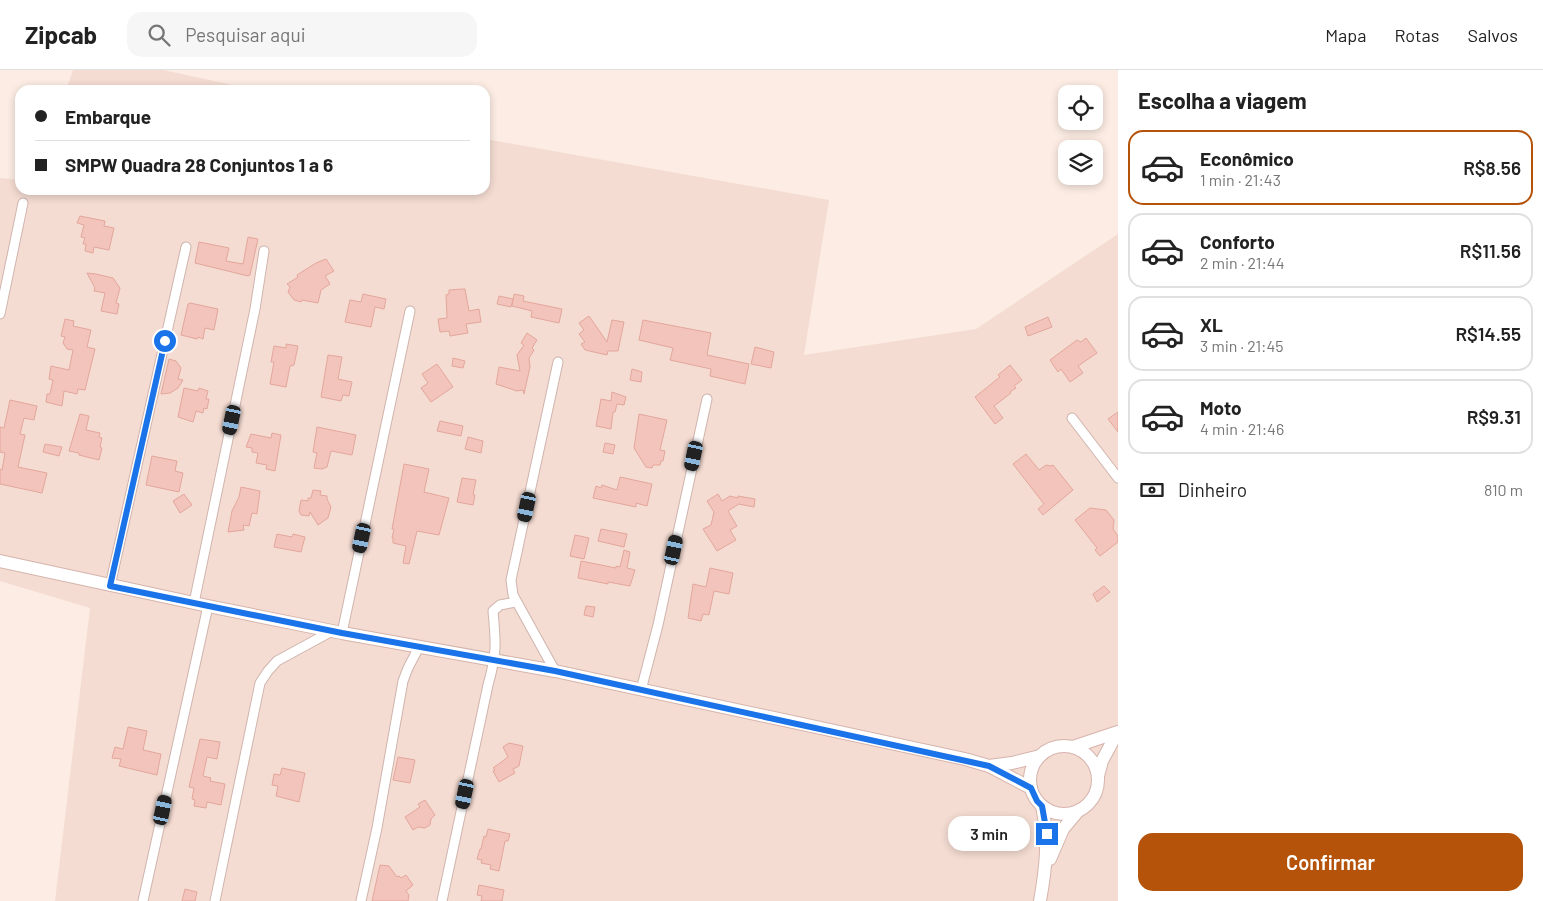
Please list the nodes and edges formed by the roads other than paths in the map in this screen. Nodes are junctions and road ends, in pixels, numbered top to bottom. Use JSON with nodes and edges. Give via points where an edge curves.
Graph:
{"nodes":[{"id":1,"x":23,"y":202,"type":"dead end"},
{"id":2,"x":186,"y":247,"type":"dead end"},
{"id":3,"x":264,"y":251,"type":"dead end"},
{"id":4,"x":410,"y":311,"type":"dead end"},
{"id":5,"x":0,"y":314,"type":"edge"},
{"id":6,"x":558,"y":362,"type":"dead end"},
{"id":7,"x":707,"y":399,"type":"dead end"},
{"id":8,"x":1072,"y":418,"type":"dead end"},
{"id":9,"x":1118,"y":478,"type":"edge"},
{"id":10,"x":0,"y":561,"type":"edge"},
{"id":11,"x":110,"y":586,"type":"junction"},
{"id":12,"x":516,"y":602,"type":"junction"},
{"id":13,"x":194,"y":603,"type":"junction"},
{"id":14,"x":208,"y":606,"type":"junction"},
{"id":15,"x":337,"y":632,"type":"junction"},
{"id":16,"x":419,"y":647,"type":"junction"},
{"id":17,"x":495,"y":661,"type":"junction"},
{"id":18,"x":555,"y":671,"type":"junction"},
{"id":19,"x":641,"y":690,"type":"junction"},
{"id":20,"x":1117,"y":732,"type":"edge"},
{"id":21,"x":1072,"y":747,"type":"junction"},
{"id":22,"x":1040,"y":756,"type":"junction"},
{"id":23,"x":989,"y":766,"type":"junction"},
{"id":24,"x":1098,"y":777,"type":"junction"},
{"id":25,"x":1031,"y":788,"type":"junction"},
{"id":26,"x":1042,"y":806,"type":"junction"},
{"id":27,"x":1079,"y":810,"type":"junction"},
{"id":28,"x":1046,"y":868,"type":"junction"},
{"id":29,"x":143,"y":901,"type":"edge"},
{"id":30,"x":215,"y":901,"type":"edge"},
{"id":31,"x":361,"y":901,"type":"edge"},
{"id":32,"x":442,"y":901,"type":"edge"},
{"id":33,"x":1040,"y":901,"type":"edge"}],
"edges":[{"from":1,"to":5,"type":"street"},
{"from":2,"to":11,"type":"street"},
{"from":3,"to":13,"type":"street"},
{"from":4,"to":15,"type":"street"},
{"from":6,"to":12,"type":"street","via":[[511,580]]},
{"from":7,"to":19,"type":"street"},
{"from":8,"to":9,"type":"street"},
{"from":10,"to":11,"type":"street"},
{"from":11,"to":13,"type":"street"},
{"from":12,"to":17,"type":"street","via":[[500,605],[493,612]]},
{"from":12,"to":18,"type":"street"},
{"from":13,"to":14,"type":"street"},
{"from":14,"to":15,"type":"street"},
{"from":14,"to":29,"type":"street"},
{"from":15,"to":16,"type":"street"},
{"from":15,"to":30,"type":"street","via":[[277,662],[260,683]]},
{"from":16,"to":17,"type":"street"},
{"from":16,"to":31,"type":"street","via":[[403,681]]},
{"from":17,"to":18,"type":"street"},
{"from":17,"to":32,"type":"street"},
{"from":18,"to":19,"type":"street"},
{"from":19,"to":23,"type":"street"},
{"from":20,"to":21,"type":"street"},
{"from":20,"to":24,"type":"street","via":[[1102,761]]},
{"from":21,"to":22,"type":"street","via":[[1052,748]]},
{"from":21,"to":24,"type":"street","via":[[1090,758]]},
{"from":22,"to":23,"type":"street"},
{"from":22,"to":25,"type":"street","via":[[1030,774]]},
{"from":23,"to":25,"type":"street"},
{"from":24,"to":27,"type":"street","via":[[1092,798]]},
{"from":25,"to":26,"type":"street"},
{"from":26,"to":27,"type":"street","via":[[1062,813]]},
{"from":26,"to":28,"type":"street","via":[[1047,834]]},
{"from":27,"to":28,"type":"street","via":[[1063,829]]},
{"from":28,"to":33,"type":"street"}]}
